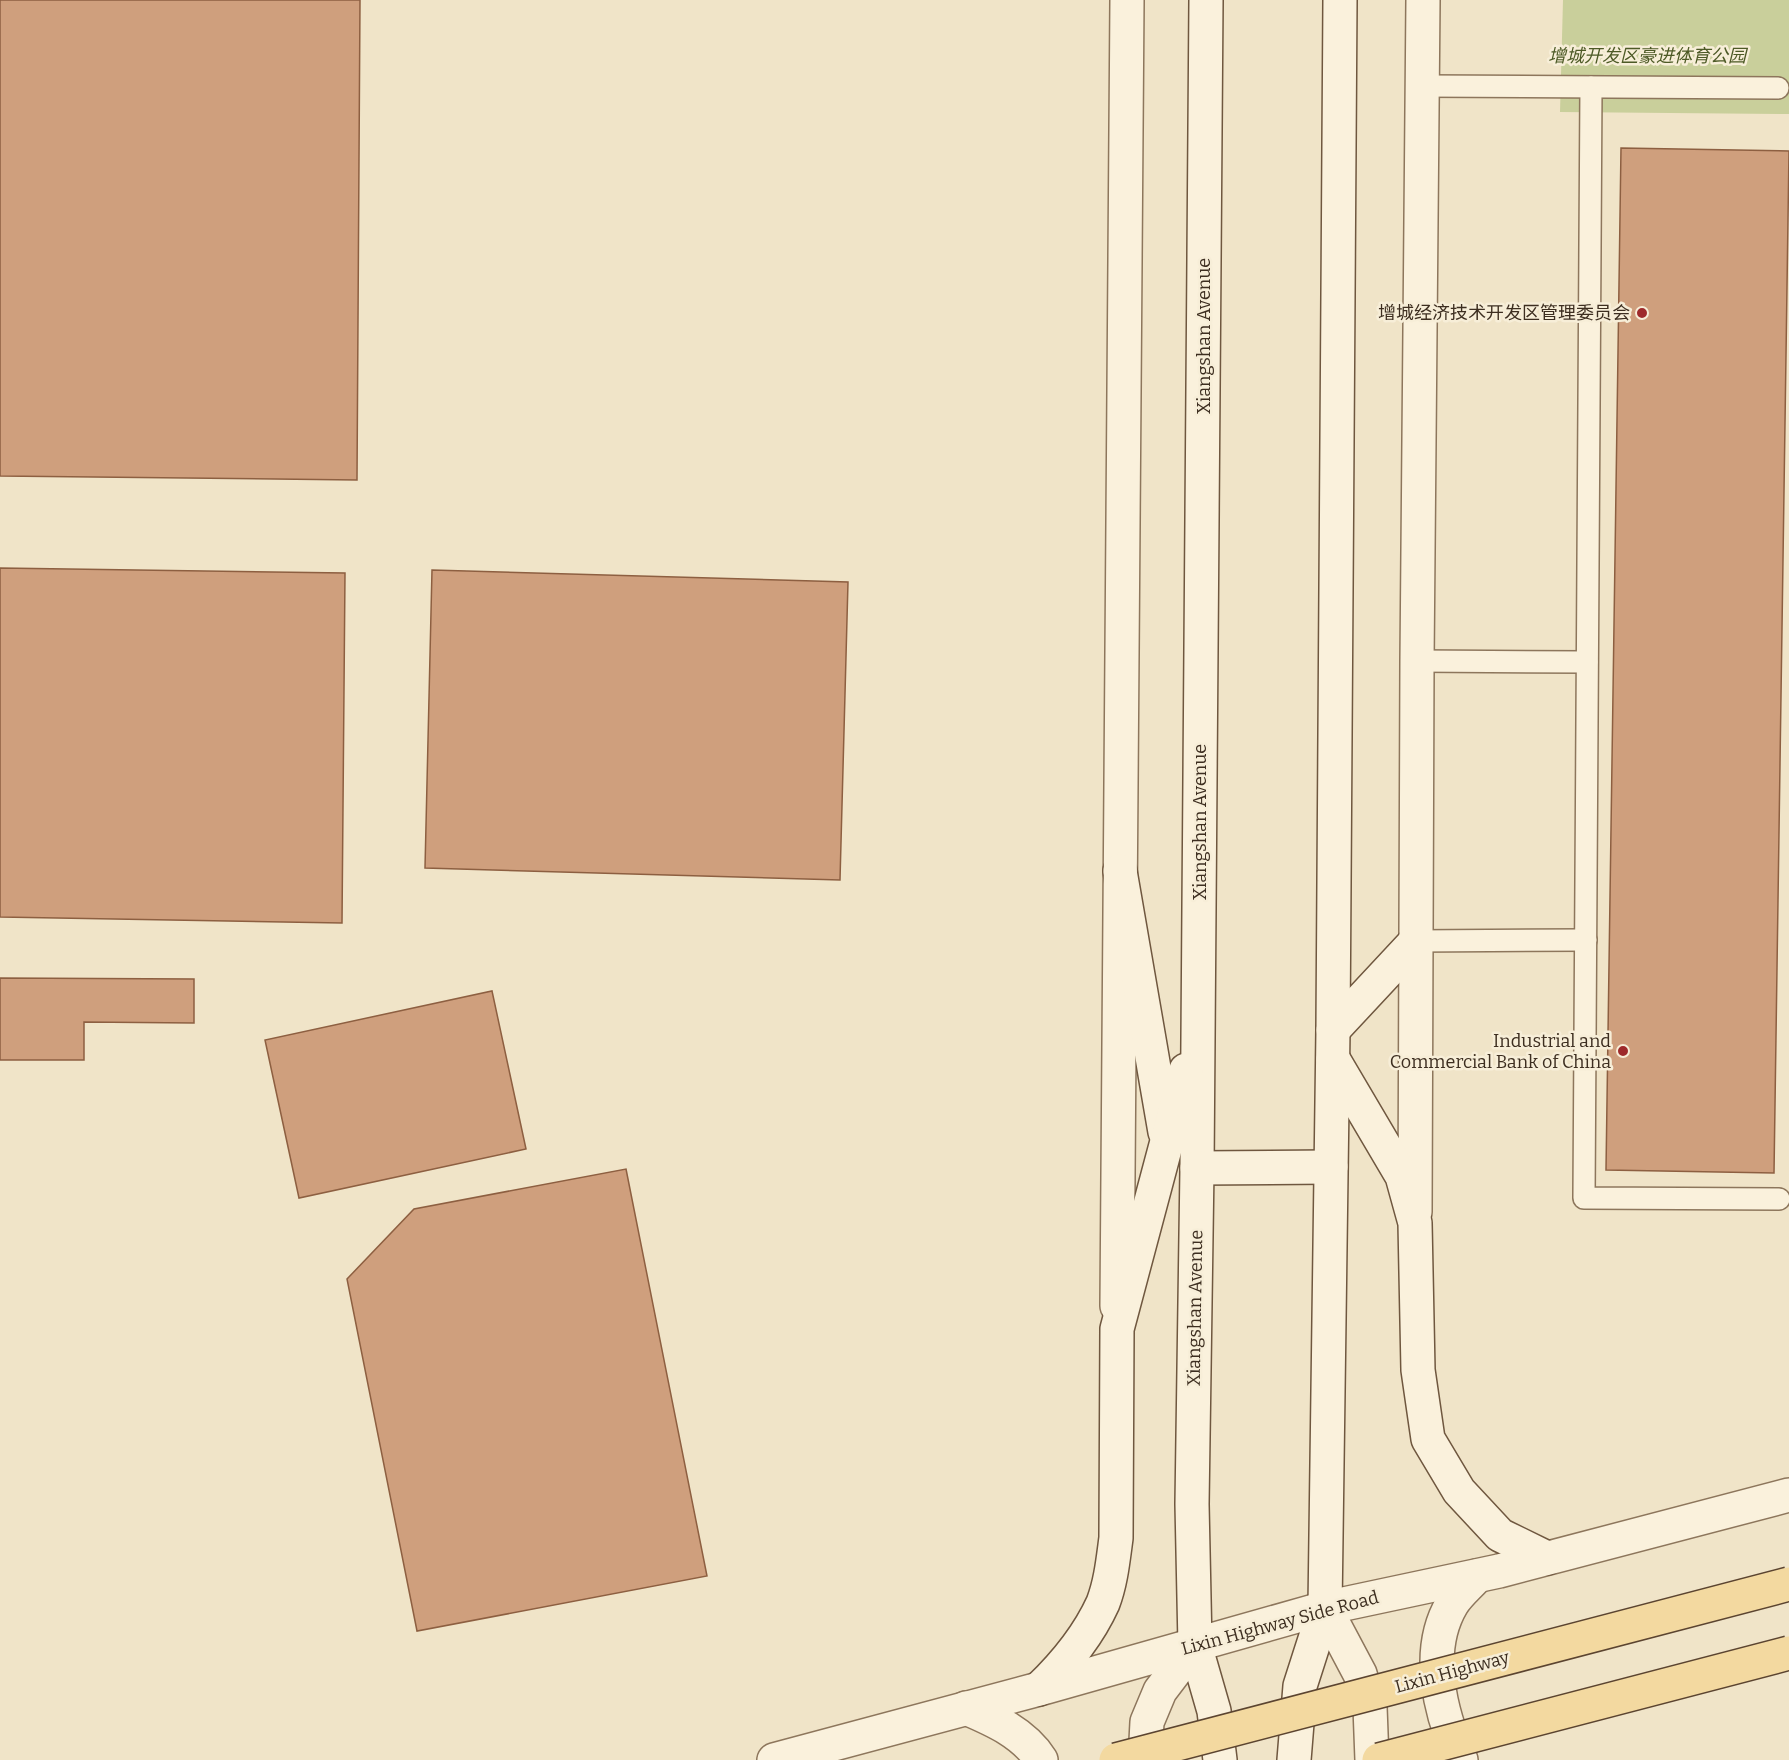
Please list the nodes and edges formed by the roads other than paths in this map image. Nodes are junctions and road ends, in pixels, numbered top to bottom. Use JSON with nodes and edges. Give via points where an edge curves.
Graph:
{"nodes":[{"id":1,"x":1127,"y":0,"type":"edge"},
{"id":2,"x":1206,"y":0,"type":"edge"},
{"id":3,"x":1340,"y":0,"type":"edge"},
{"id":4,"x":1423,"y":0,"type":"edge"},
{"id":5,"x":1423,"y":86,"type":"junction"},
{"id":6,"x":1591,"y":87,"type":"junction"},
{"id":7,"x":1778,"y":88,"type":"dead end"},
{"id":8,"x":1417,"y":661,"type":"junction"},
{"id":9,"x":1587,"y":662,"type":"junction"},
{"id":10,"x":1120,"y":871,"type":"junction"},
{"id":11,"x":1586,"y":940,"type":"junction"},
{"id":12,"x":1416,"y":941,"type":"junction"},
{"id":13,"x":1198,"y":1022,"type":"junction"},
{"id":14,"x":1333,"y":1044,"type":"junction"},
{"id":15,"x":1167,"y":1143,"type":"junction"},
{"id":16,"x":1331,"y":1167,"type":"junction"},
{"id":17,"x":1197,"y":1168,"type":"junction"},
{"id":18,"x":1779,"y":1199,"type":"dead end"},
{"id":19,"x":1415,"y":1223,"type":"junction"},
{"id":20,"x":1196,"y":1317,"type":"junction"},
{"id":21,"x":1117,"y":1329,"type":"junction"},
{"id":22,"x":1789,"y":1496,"type":"edge"},
{"id":23,"x":1546,"y":1558,"type":"junction"},
{"id":24,"x":1477,"y":1576,"type":"junction"},
{"id":25,"x":1789,"y":1584,"type":"edge"},
{"id":26,"x":1325,"y":1608,"type":"junction"},
{"id":27,"x":1195,"y":1645,"type":"junction"},
{"id":28,"x":1789,"y":1653,"type":"edge"},
{"id":29,"x":1039,"y":1689,"type":"junction"},
{"id":30,"x":966,"y":1708,"type":"junction"},
{"id":31,"x":774,"y":1760,"type":"edge"},
{"id":32,"x":1041,"y":1760,"type":"edge"},
{"id":33,"x":1116,"y":1760,"type":"edge"},
{"id":34,"x":1145,"y":1760,"type":"edge"},
{"id":35,"x":1220,"y":1760,"type":"edge"},
{"id":36,"x":1294,"y":1760,"type":"edge"},
{"id":37,"x":1372,"y":1760,"type":"edge"},
{"id":38,"x":1379,"y":1760,"type":"edge"},
{"id":39,"x":1461,"y":1760,"type":"edge"}],
"edges":[{"from":1,"to":10,"type":"main road"},
{"from":2,"to":13,"type":"main road","name":"Xiangshan Avenue"},
{"from":3,"to":14,"type":"main road"},
{"from":4,"to":5,"type":"main road"},
{"from":5,"to":6,"type":"lane"},
{"from":5,"to":8,"type":"main road"},
{"from":6,"to":7,"type":"lane"},
{"from":6,"to":9,"type":"lane"},
{"from":8,"to":9,"type":"lane"},
{"from":8,"to":12,"type":"main road"},
{"from":9,"to":11,"type":"lane"},
{"from":10,"to":15,"type":"main road"},
{"from":10,"to":21,"type":"main road"},
{"from":11,"to":12,"type":"lane"},
{"from":11,"to":18,"type":"lane","via":[[1584,1198]]},
{"from":12,"to":14,"type":"main road"},
{"from":12,"to":19,"type":"main road"},
{"from":13,"to":15,"type":"main road"},
{"from":13,"to":17,"type":"main road","name":"Xiangshan Avenue"},
{"from":14,"to":16,"type":"main road"},
{"from":14,"to":19,"type":"main road","via":[[1402,1176]]},
{"from":15,"to":20,"type":"main road"},
{"from":15,"to":21,"type":"main road"},
{"from":16,"to":17,"type":"main road"},
{"from":16,"to":26,"type":"main road"},
{"from":17,"to":20,"type":"main road","name":"Xiangshan Avenue"},
{"from":19,"to":23,"type":"main road","via":[[1418,1370],[1428,1439],[1459,1491],[1500,1535]]},
{"from":20,"to":27,"type":"main road","name":"Xiangshan Avenue","via":[[1192,1504]]},
{"from":21,"to":29,"type":"main road","via":[[1116,1538],[1112,1572],[1102,1603],[1081,1640],[1062,1667]]},
{"from":22,"to":23,"type":"main road","name":"Lixin Highway Side Road"},
{"from":23,"to":24,"type":"main road","name":"Lixin Highway Side Road"},
{"from":24,"to":26,"type":"main road","name":"Lixin Highway Side Road"},
{"from":24,"to":39,"type":"main road","via":[[1453,1602],[1437,1650],[1445,1719]]},
{"from":25,"to":33,"type":"main road","name":"Lixin Highway","bridge":true},
{"from":26,"to":27,"type":"main road","name":"Lixin Highway Side Road"},
{"from":26,"to":36,"type":"main road","via":[[1300,1686]]},
{"from":26,"to":37,"type":"main road","via":[[1360,1674],[1370,1707]]},
{"from":27,"to":29,"type":"main road","name":"Lixin Highway Side Road"},
{"from":27,"to":34,"type":"main road","via":[[1161,1691],[1147,1722]]},
{"from":27,"to":35,"type":"main road","name":"Xiangshan Avenue","via":[[1214,1711]]},
{"from":28,"to":38,"type":"main road","bridge":true},
{"from":29,"to":30,"type":"main road","name":"Lixin Highway Side Road"},
{"from":30,"to":31,"type":"main road","name":"Lixin Highway Side Road"},
{"from":30,"to":32,"type":"main road","via":[[1020,1737]]}]}
